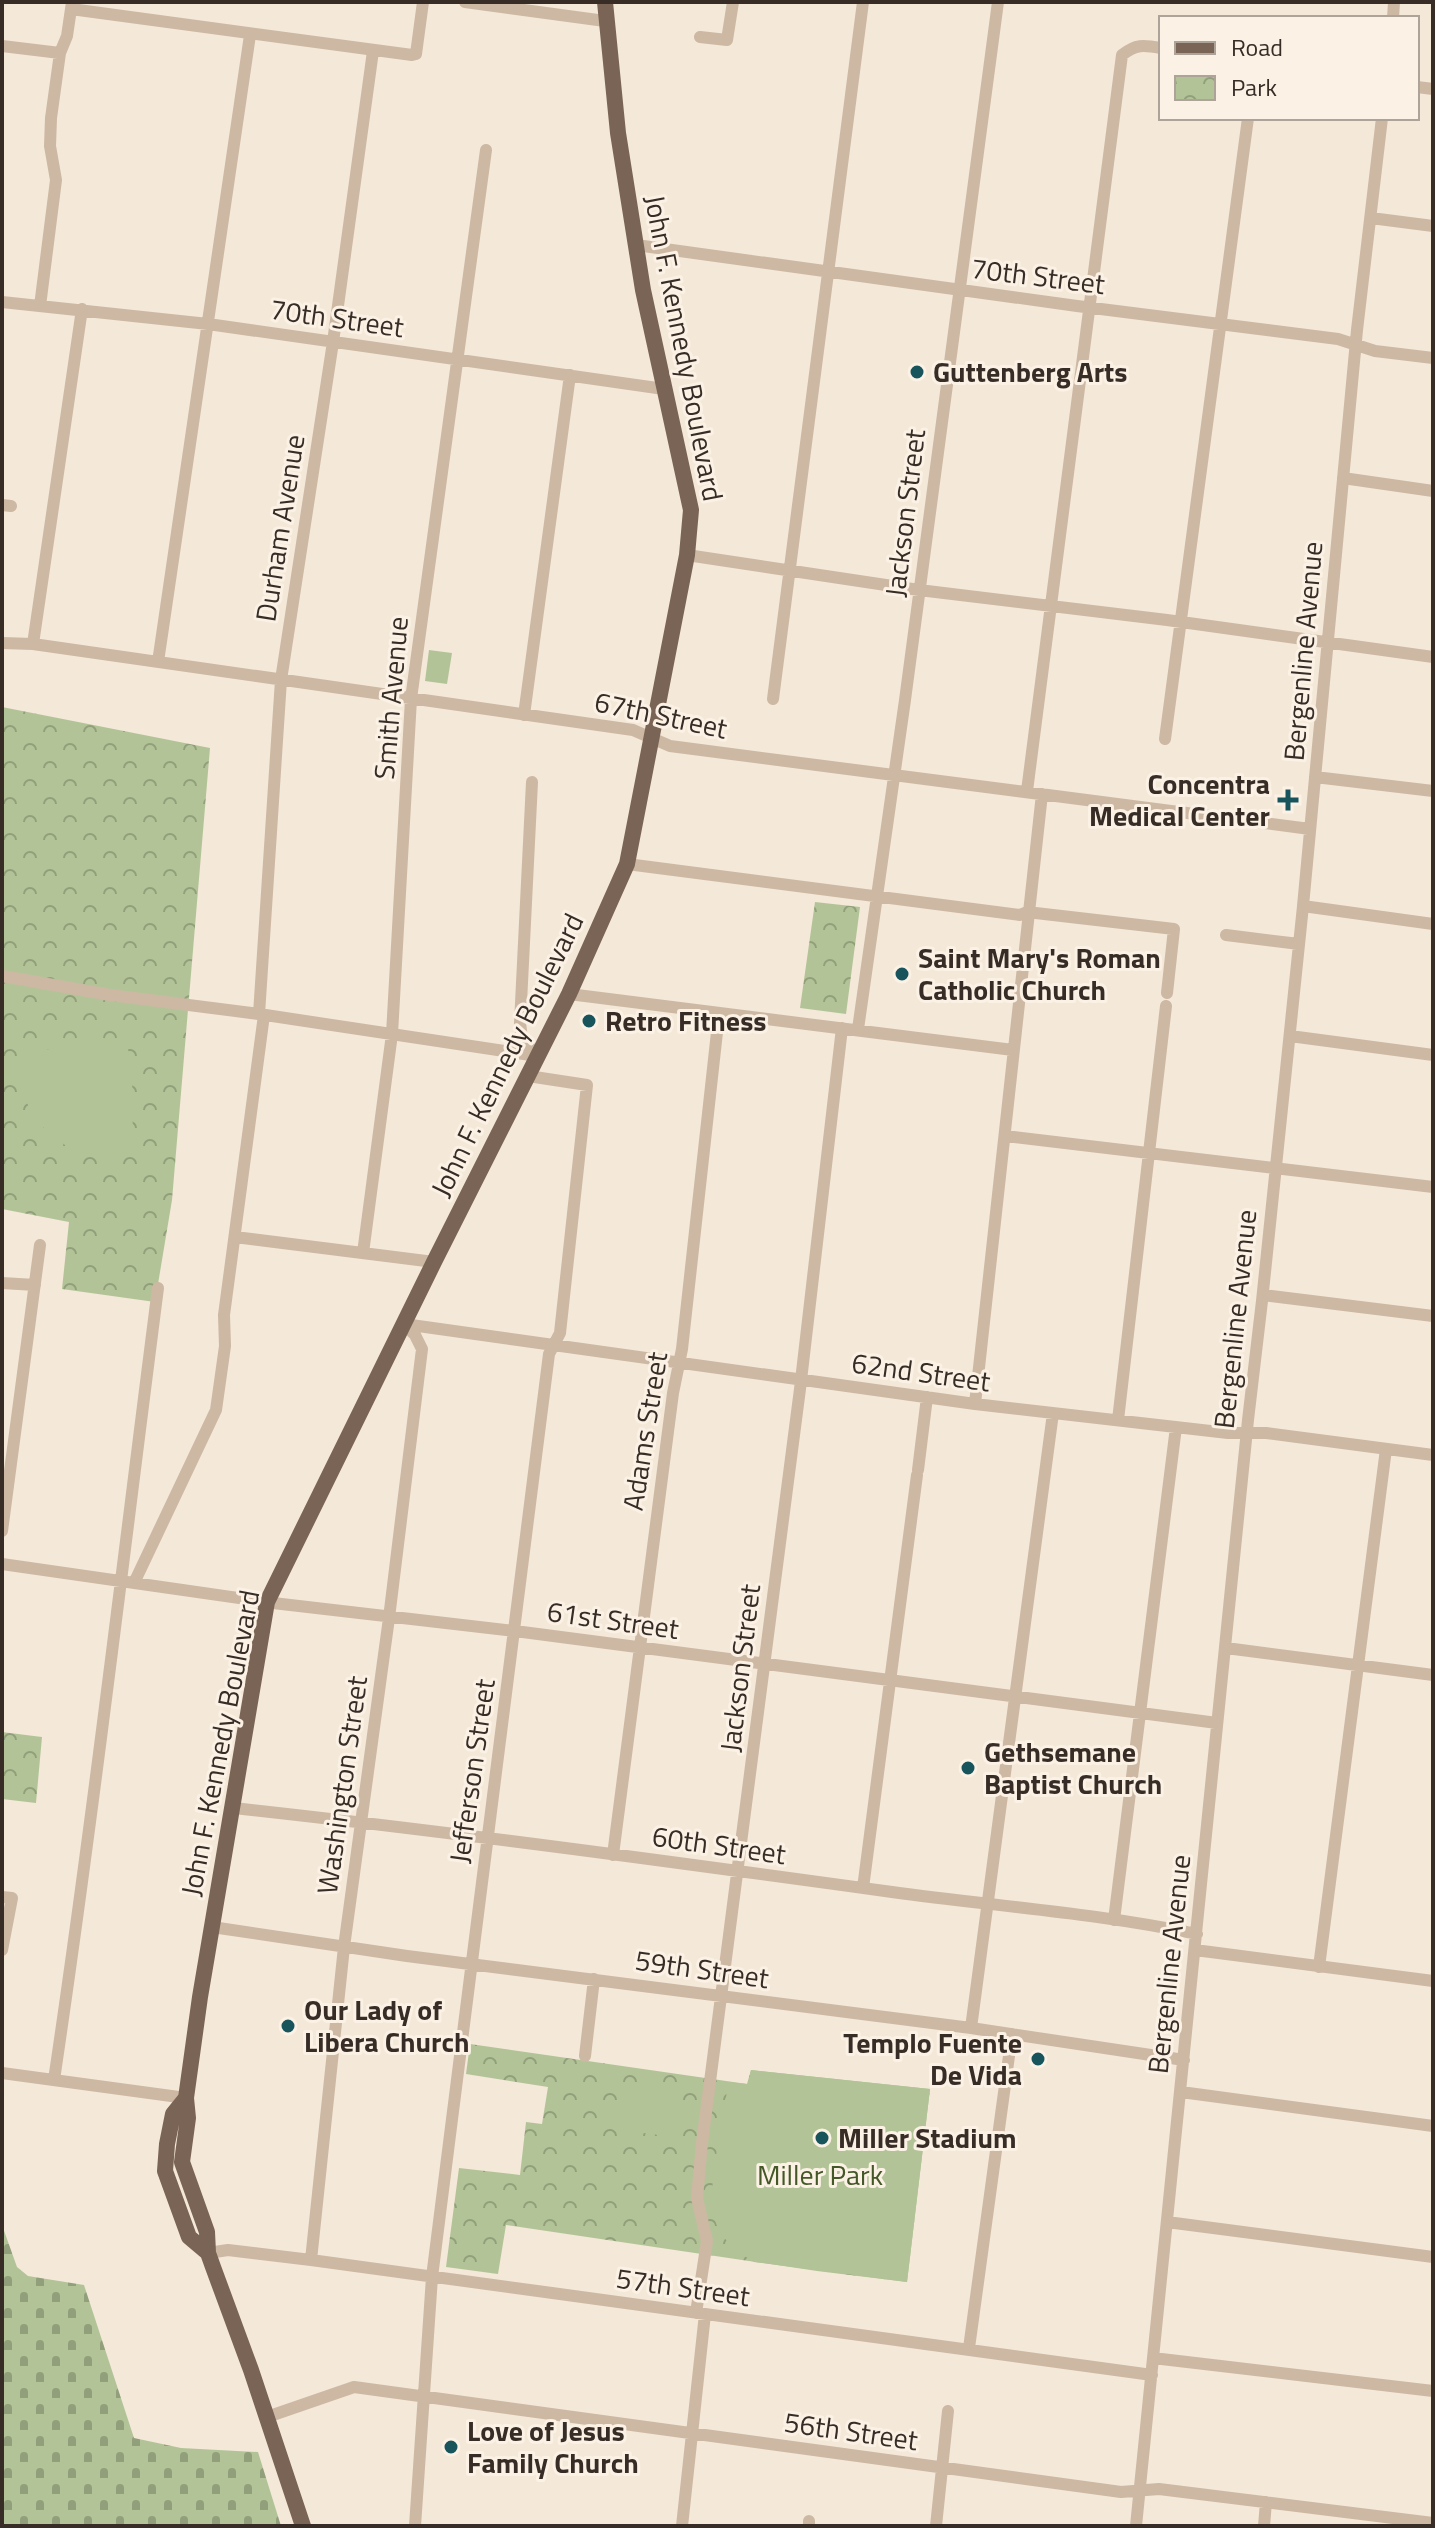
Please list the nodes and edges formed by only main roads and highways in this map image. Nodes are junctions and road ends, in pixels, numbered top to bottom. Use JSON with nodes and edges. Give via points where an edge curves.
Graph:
{"nodes":[{"id":1,"x":605,"y":2,"type":"edge"},
{"id":2,"x":303,"y":2526,"type":"edge"}],
"edges":[{"from":1,"to":2,"type":"main road","name":"John F. Kennedy Boulevard","via":[[618,133],[643,290],[691,510],[687,555],[627,864],[569,994],[267,1602],[186,2098],[182,2162],[207,2232],[208,2253]]}]}
